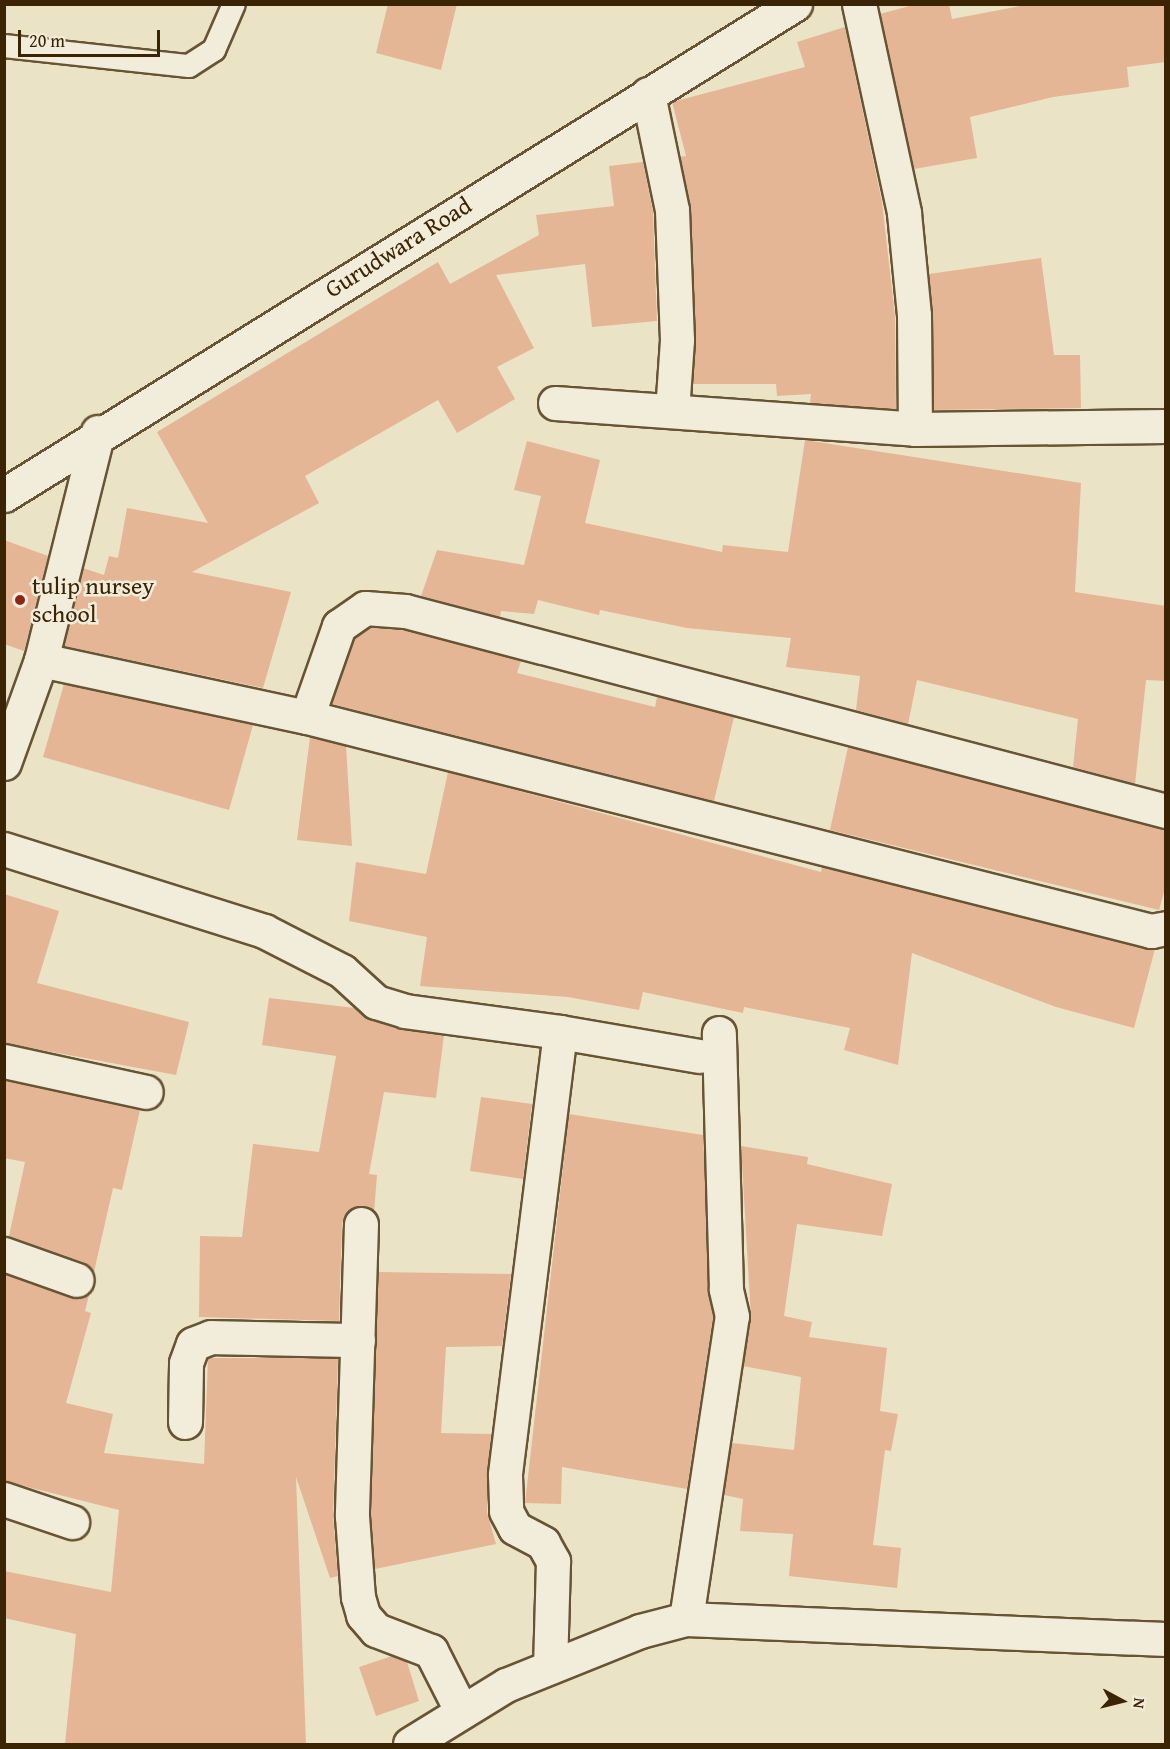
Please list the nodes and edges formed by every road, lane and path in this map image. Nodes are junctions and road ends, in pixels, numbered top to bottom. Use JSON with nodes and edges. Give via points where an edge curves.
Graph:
{"nodes":[{"id":1,"x":234,"y":4,"type":"edge"},
{"id":2,"x":795,"y":4,"type":"edge"},
{"id":3,"x":859,"y":4,"type":"edge"},
{"id":4,"x":4,"y":46,"type":"edge"},
{"id":5,"x":648,"y":94,"type":"junction"},
{"id":6,"x":555,"y":403,"type":"dead end"},
{"id":7,"x":672,"y":411,"type":"junction"},
{"id":8,"x":1166,"y":426,"type":"edge"},
{"id":9,"x":915,"y":429,"type":"junction"},
{"id":10,"x":98,"y":432,"type":"junction"},
{"id":11,"x":4,"y":495,"type":"edge"},
{"id":12,"x":41,"y":660,"type":"junction"},
{"id":13,"x":307,"y":717,"type":"junction"},
{"id":14,"x":4,"y":763,"type":"edge"},
{"id":15,"x":1166,"y":811,"type":"edge"},
{"id":16,"x":4,"y":849,"type":"edge"},
{"id":17,"x":1166,"y":928,"type":"edge"},
{"id":18,"x":560,"y":1032,"type":"junction"},
{"id":19,"x":4,"y":1061,"type":"edge"},
{"id":20,"x":146,"y":1092,"type":"dead end"},
{"id":21,"x":361,"y":1224,"type":"dead end"},
{"id":22,"x":4,"y":1254,"type":"edge"},
{"id":23,"x":77,"y":1280,"type":"dead end"},
{"id":24,"x":358,"y":1340,"type":"junction"},
{"id":25,"x":185,"y":1422,"type":"dead end"},
{"id":26,"x":4,"y":1499,"type":"edge"},
{"id":27,"x":72,"y":1522,"type":"dead end"},
{"id":28,"x":686,"y":1619,"type":"junction"},
{"id":29,"x":1166,"y":1639,"type":"edge"},
{"id":30,"x":550,"y":1667,"type":"junction"},
{"id":31,"x":462,"y":1712,"type":"junction"},
{"id":32,"x":410,"y":1744,"type":"edge"}],
"edges":[{"from":1,"to":4,"type":"lane","via":[[214,50],[189,66]]},
{"from":2,"to":5,"type":"street","name":"Gurudwara Road"},
{"from":3,"to":9,"type":"street","via":[[904,213],[914,315]]},
{"from":5,"to":7,"type":"street","via":[[672,210],[677,340]]},
{"from":5,"to":10,"type":"street","name":"Gurudwara Road"},
{"from":6,"to":7,"type":"street"},
{"from":7,"to":9,"type":"street"},
{"from":8,"to":9,"type":"street"},
{"from":10,"to":11,"type":"street","name":"Gurudwara Road"},
{"from":10,"to":12,"type":"street"},
{"from":12,"to":13,"type":"street"},
{"from":12,"to":14,"type":"street"},
{"from":13,"to":15,"type":"street","via":[[339,626],[365,608],[405,611]]},
{"from":13,"to":17,"type":"street","via":[[1151,931]]},
{"from":16,"to":18,"type":"street","via":[[264,931],[342,971],[376,1002],[405,1011]]},
{"from":18,"to":28,"type":"street","via":[[709,1045],[726,1289],[732,1316]]},
{"from":18,"to":30,"type":"street","via":[[505,1475],[506,1511],[515,1528],[543,1543],[553,1561]]},
{"from":19,"to":20,"type":"street"},
{"from":21,"to":24,"type":"street"},
{"from":22,"to":23,"type":"street"},
{"from":24,"to":25,"type":"street","via":[[211,1337],[193,1344],[186,1363]]},
{"from":24,"to":31,"type":"street","via":[[352,1516],[363,1615],[376,1630],[431,1651]]},
{"from":26,"to":27,"type":"street"},
{"from":28,"to":29,"type":"street"},
{"from":28,"to":30,"type":"street"},
{"from":30,"to":31,"type":"street","via":[[506,1684]]},
{"from":31,"to":32,"type":"street"}]}
